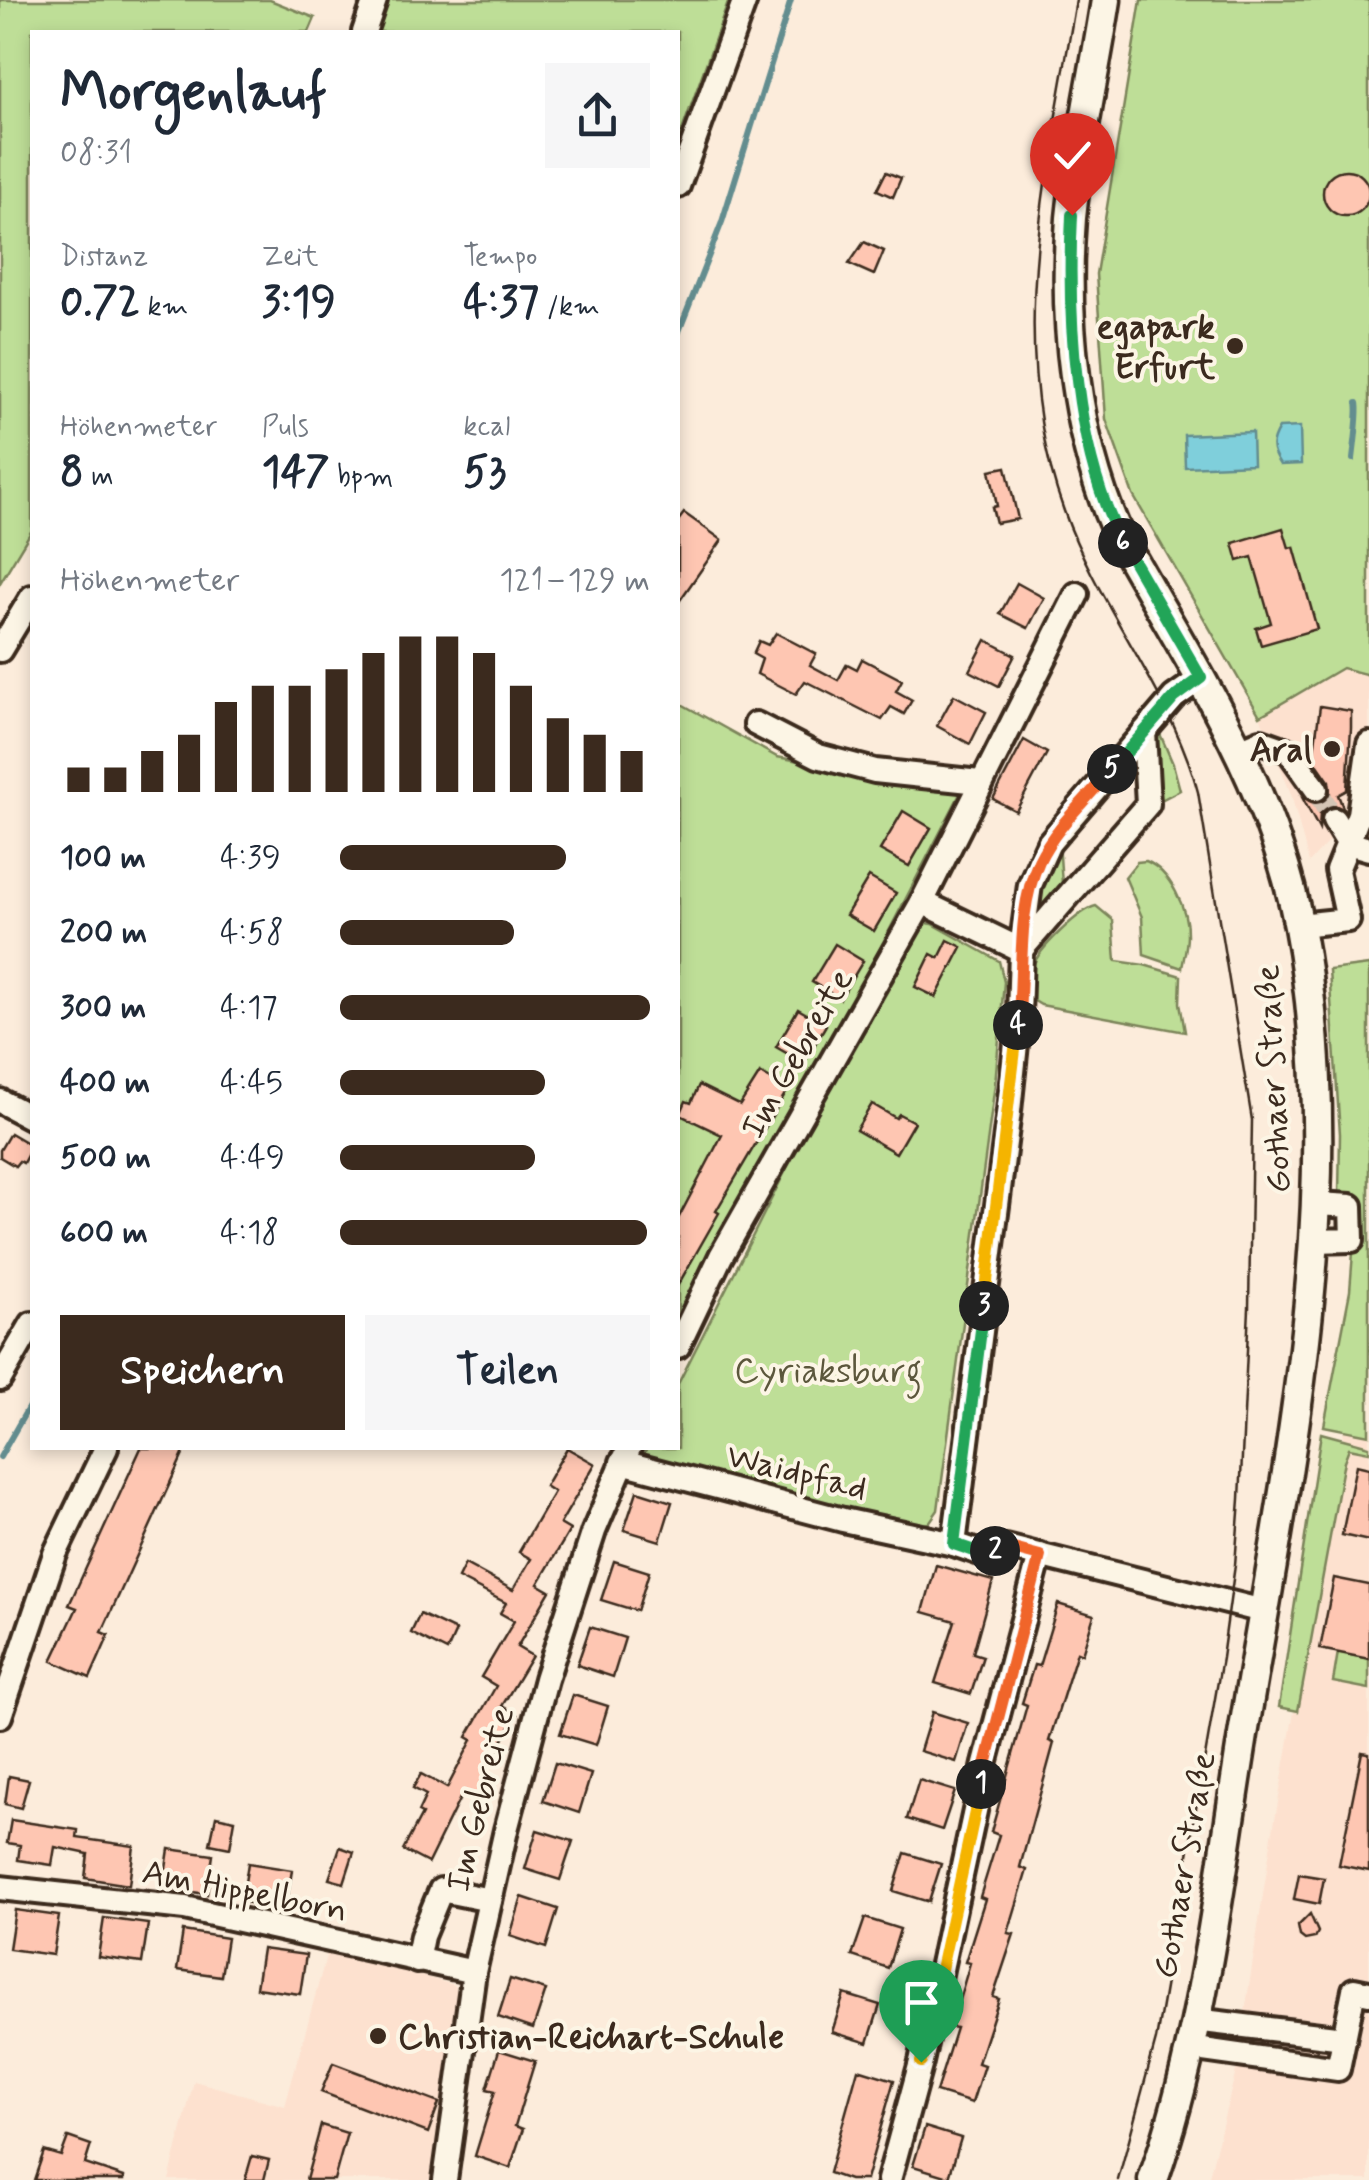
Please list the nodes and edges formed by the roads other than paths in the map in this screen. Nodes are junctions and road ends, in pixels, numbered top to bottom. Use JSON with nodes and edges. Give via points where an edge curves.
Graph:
{"nodes":[{"id":1,"x":375,"y":0,"type":"edge"},
{"id":2,"x":745,"y":0,"type":"edge"},
{"id":3,"x":1106,"y":0,"type":"edge"},
{"id":4,"x":365,"y":30,"type":"edge"},
{"id":5,"x":680,"y":180,"type":"edge"},
{"id":6,"x":1077,"y":594,"type":"dead end"},
{"id":7,"x":30,"y":600,"type":"edge"},
{"id":8,"x":0,"y":650,"type":"edge"},
{"id":9,"x":1201,"y":678,"type":"junction"},
{"id":10,"x":756,"y":724,"type":"dead end"},
{"id":11,"x":1144,"y":732,"type":"junction"},
{"id":12,"x":1369,"y":744,"type":"edge"},
{"id":13,"x":1250,"y":746,"type":"junction"},
{"id":14,"x":980,"y":782,"type":"junction"},
{"id":15,"x":1316,"y":790,"type":"tunnel mouth"},
{"id":16,"x":1334,"y":820,"type":"tunnel mouth"},
{"id":17,"x":1358,"y":846,"type":"edge"},
{"id":18,"x":922,"y":902,"type":"junction"},
{"id":19,"x":1299,"y":925,"type":"junction"},
{"id":20,"x":1021,"y":950,"type":"junction"},
{"id":21,"x":0,"y":1100,"type":"edge"},
{"id":22,"x":30,"y":1117,"type":"edge"},
{"id":23,"x":30,"y":1327,"type":"edge"},
{"id":24,"x":680,"y":1342,"type":"edge"},
{"id":25,"x":0,"y":1379,"type":"edge"},
{"id":26,"x":105,"y":1450,"type":"edge"},
{"id":27,"x":626,"y":1455,"type":"edge"},
{"id":28,"x":954,"y":1544,"type":"junction"},
{"id":29,"x":1040,"y":1556,"type":"junction"},
{"id":30,"x":1263,"y":1611,"type":"junction"},
{"id":31,"x":0,"y":1716,"type":"edge"},
{"id":32,"x":0,"y":1888,"type":"edge"},
{"id":33,"x":490,"y":1900,"type":"junction"},
{"id":34,"x":416,"y":1961,"type":"junction"},
{"id":35,"x":474,"y":1972,"type":"junction"},
{"id":36,"x":1369,"y":1993,"type":"edge"},
{"id":37,"x":1194,"y":2020,"type":"junction"},
{"id":38,"x":1344,"y":2038,"type":"junction"},
{"id":39,"x":1189,"y":2048,"type":"junction"},
{"id":40,"x":1170,"y":2131,"type":"junction"},
{"id":41,"x":445,"y":2180,"type":"edge"},
{"id":42,"x":889,"y":2180,"type":"edge"},
{"id":43,"x":1153,"y":2180,"type":"edge"},
{"id":44,"x":1166,"y":2180,"type":"edge"}],
"edges":[{"from":1,"to":4,"type":"street"},
{"from":2,"to":5,"type":"street"},
{"from":3,"to":9,"type":"main road","name":"Gothaer Straße","via":[[1072,215],[1068,290],[1076,377],[1104,502]]},
{"from":6,"to":14,"type":"street","name":"Im Gebreite"},
{"from":7,"to":8,"type":"street"},
{"from":9,"to":11,"type":"street"},
{"from":9,"to":13,"type":"main road","name":"Gothaer Straße"},
{"from":10,"to":14,"type":"street","via":[[818,756]]},
{"from":11,"to":20,"type":"street","via":[[1049,843],[1030,886]]},
{"from":11,"to":20,"type":"street","via":[[1148,804]]},
{"from":12,"to":17,"type":"street"},
{"from":13,"to":15,"type":"street","via":[[1290,751]]},
{"from":13,"to":19,"type":"main road","name":"Gothaer Straße"},
{"from":14,"to":18,"type":"street","name":"Im Gebreite"},
{"from":16,"to":17,"type":"street"},
{"from":17,"to":19,"type":"street","via":[[1337,870],[1348,920]]},
{"from":18,"to":20,"type":"street"},
{"from":18,"to":24,"type":"street","name":"Im Gebreite","via":[[721,1256]]},
{"from":19,"to":30,"type":"main road","name":"Gothaer Straße","via":[[1316,1066],[1318,1204]]},
{"from":20,"to":28,"type":"street","via":[[1009,1111]]},
{"from":21,"to":22,"type":"street"},
{"from":23,"to":25,"type":"street"},
{"from":26,"to":31,"type":"street","via":[[55,1554]]},
{"from":27,"to":28,"type":"street","name":"Waidpfad","via":[[843,1520]]},
{"from":27,"to":33,"type":"street","name":"Im Gebreite","via":[[546,1680]]},
{"from":28,"to":29,"type":"street","via":[[986,1555],[1006,1547]]},
{"from":29,"to":30,"type":"street"},
{"from":29,"to":42,"type":"street"},
{"from":30,"to":37,"type":"main road","name":"Gothaer Straße"},
{"from":32,"to":34,"type":"street","name":"Am Hippelborn","via":[[185,1908]]},
{"from":33,"to":34,"type":"street","via":[[441,1890]]},
{"from":33,"to":35,"type":"street","name":"Im Gebreite"},
{"from":34,"to":35,"type":"street","name":"Am Hippelborn"},
{"from":35,"to":41,"type":"street","name":"Im Gebreite"},
{"from":36,"to":38,"type":"street","via":[[1354,1990]]},
{"from":37,"to":38,"type":"street"},
{"from":37,"to":39,"type":"main road","name":"Gothaer Straße"},
{"from":38,"to":39,"type":"street","via":[[1338,2068]]},
{"from":39,"to":40,"type":"main road","name":"Gothaer Straße"},
{"from":40,"to":43,"type":"main road","name":"Gothaer Straße"},
{"from":40,"to":44,"type":"main road","name":"Gothaer Straße"}]}
